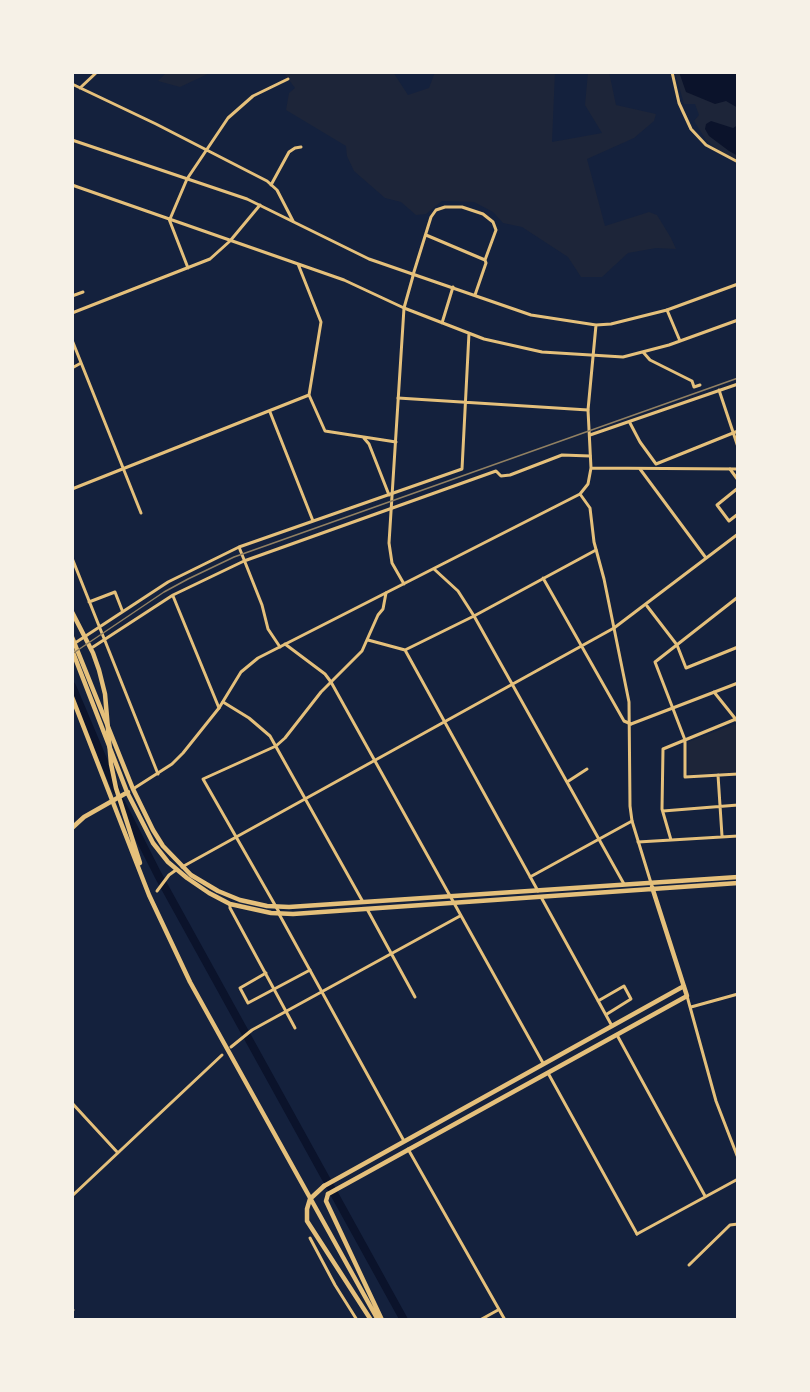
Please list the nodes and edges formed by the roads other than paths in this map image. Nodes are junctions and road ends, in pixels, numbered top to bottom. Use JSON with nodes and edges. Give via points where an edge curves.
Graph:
{"nodes":[{"id":1,"x":97,"y":72,"type":"edge"},
{"id":2,"x":672,"y":72,"type":"edge"},
{"id":3,"x":288,"y":79,"type":"dead end"},
{"id":4,"x":72,"y":84,"type":"edge"},
{"id":5,"x":80,"y":88,"type":"junction"},
{"id":6,"x":72,"y":140,"type":"edge"},
{"id":7,"x":301,"y":147,"type":"dead end"},
{"id":8,"x":206,"y":150,"type":"junction"},
{"id":9,"x":738,"y":162,"type":"edge"},
{"id":10,"x":187,"y":179,"type":"junction"},
{"id":11,"x":271,"y":184,"type":"junction"},
{"id":12,"x":72,"y":185,"type":"edge"},
{"id":13,"x":260,"y":205,"type":"junction"},
{"id":14,"x":169,"y":218,"type":"junction"},
{"id":15,"x":293,"y":221,"type":"junction"},
{"id":16,"x":426,"y":235,"type":"junction"},
{"id":17,"x":230,"y":241,"type":"junction"},
{"id":18,"x":485,"y":260,"type":"junction"},
{"id":19,"x":298,"y":263,"type":"junction"},
{"id":20,"x":188,"y":268,"type":"junction"},
{"id":21,"x":413,"y":275,"type":"junction"},
{"id":22,"x":738,"y":284,"type":"edge"},
{"id":23,"x":453,"y":287,"type":"junction"},
{"id":24,"x":83,"y":292,"type":"dead end"},
{"id":25,"x":475,"y":295,"type":"junction"},
{"id":26,"x":72,"y":296,"type":"edge"},
{"id":27,"x":404,"y":308,"type":"junction"},
{"id":28,"x":667,"y":310,"type":"junction"},
{"id":29,"x":72,"y":313,"type":"edge"},
{"id":30,"x":738,"y":320,"type":"edge"},
{"id":31,"x":442,"y":323,"type":"junction"},
{"id":32,"x":596,"y":325,"type":"junction"},
{"id":33,"x":469,"y":333,"type":"junction"},
{"id":34,"x":72,"y":341,"type":"edge"},
{"id":35,"x":680,"y":341,"type":"junction"},
{"id":36,"x":643,"y":352,"type":"junction"},
{"id":37,"x":592,"y":356,"type":"junction"},
{"id":38,"x":81,"y":363,"type":"junction"},
{"id":39,"x":72,"y":368,"type":"edge"},
{"id":40,"x":738,"y":384,"type":"edge"},
{"id":41,"x":700,"y":385,"type":"dead end"},
{"id":42,"x":718,"y":390,"type":"junction"},
{"id":43,"x":309,"y":395,"type":"junction"},
{"id":44,"x":398,"y":398,"type":"junction"},
{"id":45,"x":466,"y":402,"type":"junction"},
{"id":46,"x":588,"y":410,"type":"junction"},
{"id":47,"x":270,"y":412,"type":"junction"},
{"id":48,"x":630,"y":423,"type":"junction"},
{"id":49,"x":738,"y":431,"type":"edge"},
{"id":50,"x":733,"y":434,"type":"junction"},
{"id":51,"x":589,"y":435,"type":"junction"},
{"id":52,"x":363,"y":437,"type":"junction"},
{"id":53,"x":396,"y":442,"type":"junction"},
{"id":54,"x":738,"y":447,"type":"edge"},
{"id":55,"x":590,"y":456,"type":"junction"},
{"id":56,"x":657,"y":467,"type":"junction"},
{"id":57,"x":591,"y":468,"type":"junction"},
{"id":58,"x":123,"y":469,"type":"junction"},
{"id":59,"x":640,"y":469,"type":"junction"},
{"id":60,"x":730,"y":469,"type":"junction"},
{"id":61,"x":738,"y":469,"type":"edge"},
{"id":62,"x":738,"y":480,"type":"edge"},
{"id":63,"x":738,"y":488,"type":"edge"},
{"id":64,"x":72,"y":489,"type":"edge"},
{"id":65,"x":580,"y":494,"type":"junction"},
{"id":66,"x":391,"y":495,"type":"junction"},
{"id":67,"x":392,"y":509,"type":"junction"},
{"id":68,"x":141,"y":513,"type":"dead end"},
{"id":69,"x":738,"y":514,"type":"edge"},
{"id":70,"x":313,"y":521,"type":"junction"},
{"id":71,"x":737,"y":536,"type":"edge"},
{"id":72,"x":239,"y":547,"type":"junction"},
{"id":73,"x":596,"y":550,"type":"junction"},
{"id":74,"x":72,"y":558,"type":"edge"},
{"id":75,"x":706,"y":558,"type":"junction"},
{"id":76,"x":244,"y":561,"type":"junction"},
{"id":77,"x":434,"y":569,"type":"junction"},
{"id":78,"x":543,"y":578,"type":"junction"},
{"id":79,"x":404,"y":584,"type":"junction"},
{"id":80,"x":386,"y":593,"type":"junction"},
{"id":81,"x":173,"y":595,"type":"junction"},
{"id":82,"x":738,"y":597,"type":"edge"},
{"id":83,"x":89,"y":602,"type":"junction"},
{"id":84,"x":646,"y":605,"type":"junction"},
{"id":85,"x":123,"y":610,"type":"junction"},
{"id":86,"x":72,"y":612,"type":"edge"},
{"id":87,"x":474,"y":616,"type":"junction"},
{"id":88,"x":99,"y":627,"type":"junction"},
{"id":89,"x":614,"y":628,"type":"junction"},
{"id":90,"x":72,"y":638,"type":"edge"},
{"id":91,"x":103,"y":640,"type":"junction"},
{"id":92,"x":368,"y":640,"type":"junction"},
{"id":93,"x":285,"y":644,"type":"junction"},
{"id":94,"x":72,"y":645,"type":"edge"},
{"id":95,"x":581,"y":645,"type":"junction"},
{"id":96,"x":677,"y":645,"type":"junction"},
{"id":97,"x":93,"y":647,"type":"dead end"},
{"id":98,"x":280,"y":647,"type":"junction"},
{"id":99,"x":738,"y":647,"type":"edge"},
{"id":100,"x":72,"y":650,"type":"edge"},
{"id":101,"x":405,"y":651,"type":"junction"},
{"id":102,"x":80,"y":662,"type":"junction"},
{"id":103,"x":331,"y":682,"type":"junction"},
{"id":104,"x":738,"y":683,"type":"edge"},
{"id":105,"x":512,"y":685,"type":"junction"},
{"id":106,"x":714,"y":692,"type":"junction"},
{"id":107,"x":72,"y":697,"type":"edge"},
{"id":108,"x":223,"y":702,"type":"junction"},
{"id":109,"x":219,"y":708,"type":"junction"},
{"id":110,"x":673,"y":709,"type":"junction"},
{"id":111,"x":737,"y":721,"type":"edge"},
{"id":112,"x":444,"y":723,"type":"junction"},
{"id":113,"x":631,"y":724,"type":"junction"},
{"id":114,"x":685,"y":740,"type":"junction"},
{"id":115,"x":276,"y":746,"type":"junction"},
{"id":116,"x":375,"y":761,"type":"junction"},
{"id":117,"x":587,"y":769,"type":"dead end"},
{"id":118,"x":158,"y":774,"type":"junction"},
{"id":119,"x":738,"y":774,"type":"edge"},
{"id":120,"x":718,"y":776,"type":"junction"},
{"id":121,"x":567,"y":782,"type":"junction"},
{"id":122,"x":133,"y":789,"type":"junction"},
{"id":123,"x":127,"y":792,"type":"junction"},
{"id":124,"x":304,"y":799,"type":"junction"},
{"id":125,"x":738,"y":805,"type":"edge"},
{"id":126,"x":720,"y":806,"type":"junction"},
{"id":127,"x":663,"y":811,"type":"junction"},
{"id":128,"x":632,"y":821,"type":"junction"},
{"id":129,"x":72,"y":828,"type":"edge"},
{"id":130,"x":738,"y":836,"type":"edge"},
{"id":131,"x":236,"y":837,"type":"junction"},
{"id":132,"x":722,"y":837,"type":"junction"},
{"id":133,"x":599,"y":839,"type":"junction"},
{"id":134,"x":671,"y":840,"type":"junction"},
{"id":135,"x":638,"y":843,"type":"junction"},
{"id":136,"x":182,"y":867,"type":"junction"},
{"id":137,"x":176,"y":870,"type":"junction"},
{"id":138,"x":530,"y":877,"type":"junction"},
{"id":139,"x":738,"y":877,"type":"edge"},
{"id":140,"x":651,"y":883,"type":"junction"},
{"id":141,"x":738,"y":883,"type":"edge"},
{"id":142,"x":625,"y":885,"type":"junction"},
{"id":143,"x":653,"y":889,"type":"junction"},
{"id":144,"x":158,"y":891,"type":"dead end"},
{"id":145,"x":538,"y":891,"type":"junction"},
{"id":146,"x":450,"y":897,"type":"junction"},
{"id":147,"x":541,"y":897,"type":"junction"},
{"id":148,"x":363,"y":902,"type":"junction"},
{"id":149,"x":453,"y":903,"type":"junction"},
{"id":150,"x":230,"y":904,"type":"junction"},
{"id":151,"x":276,"y":907,"type":"junction"},
{"id":152,"x":367,"y":909,"type":"junction"},
{"id":153,"x":279,"y":914,"type":"junction"},
{"id":154,"x":460,"y":916,"type":"junction"},
{"id":155,"x":160,"y":919,"type":"junction"},
{"id":156,"x":392,"y":954,"type":"junction"},
{"id":157,"x":310,"y":970,"type":"junction"},
{"id":158,"x":266,"y":973,"type":"junction"},
{"id":159,"x":684,"y":986,"type":"junction"},
{"id":160,"x":274,"y":989,"type":"junction"},
{"id":161,"x":322,"y":992,"type":"junction"},
{"id":162,"x":738,"y":994,"type":"edge"},
{"id":163,"x":687,"y":996,"type":"junction"},
{"id":164,"x":415,"y":997,"type":"dead end"},
{"id":165,"x":598,"y":1001,"type":"junction"},
{"id":166,"x":690,"y":1007,"type":"junction"},
{"id":167,"x":286,"y":1012,"type":"junction"},
{"id":168,"x":606,"y":1015,"type":"junction"},
{"id":169,"x":612,"y":1026,"type":"junction"},
{"id":170,"x":295,"y":1028,"type":"dead end"},
{"id":171,"x":617,"y":1035,"type":"junction"},
{"id":172,"x":231,"y":1047,"type":"dead end"},
{"id":173,"x":222,"y":1055,"type":"dead end"},
{"id":174,"x":544,"y":1065,"type":"junction"},
{"id":175,"x":548,"y":1073,"type":"junction"},
{"id":176,"x":72,"y":1103,"type":"edge"},
{"id":177,"x":475,"y":1103,"type":"junction"},
{"id":178,"x":478,"y":1111,"type":"junction"},
{"id":179,"x":738,"y":1140,"type":"edge"},
{"id":180,"x":405,"y":1142,"type":"junction"},
{"id":181,"x":731,"y":1142,"type":"junction"},
{"id":182,"x":408,"y":1149,"type":"junction"},
{"id":183,"x":118,"y":1153,"type":"junction"},
{"id":184,"x":738,"y":1158,"type":"edge"},
{"id":185,"x":738,"y":1179,"type":"edge"},
{"id":186,"x":336,"y":1180,"type":"junction"},
{"id":187,"x":340,"y":1187,"type":"junction"},
{"id":188,"x":72,"y":1196,"type":"edge"},
{"id":189,"x":705,"y":1196,"type":"junction"},
{"id":190,"x":738,"y":1224,"type":"edge"},
{"id":191,"x":309,"y":1239,"type":"dead end"},
{"id":192,"x":689,"y":1265,"type":"dead end"},
{"id":193,"x":498,"y":1310,"type":"junction"},
{"id":194,"x":357,"y":1320,"type":"edge"},
{"id":195,"x":371,"y":1320,"type":"edge"},
{"id":196,"x":380,"y":1320,"type":"edge"},
{"id":197,"x":480,"y":1320,"type":"edge"},
{"id":198,"x":505,"y":1320,"type":"edge"}],
"edges":[{"from":1,"to":5,"type":"street"},
{"from":2,"to":9,"type":"street","via":[[679,103],[692,129],[706,145]]},
{"from":3,"to":8,"type":"street","via":[[240,106]]},
{"from":4,"to":5,"type":"street"},
{"from":5,"to":8,"type":"street"},
{"from":6,"to":10,"type":"street"},
{"from":7,"to":11,"type":"street","via":[[289,152]]},
{"from":8,"to":10,"type":"street"},
{"from":8,"to":11,"type":"street"},
{"from":10,"to":13,"type":"street"},
{"from":10,"to":14,"type":"street"},
{"from":11,"to":15,"type":"street"},
{"from":12,"to":14,"type":"street"},
{"from":13,"to":15,"type":"street"},
{"from":13,"to":17,"type":"street"},
{"from":14,"to":17,"type":"street"},
{"from":14,"to":20,"type":"street"},
{"from":15,"to":21,"type":"street","via":[[357,254]]},
{"from":16,"to":18,"type":"street"},
{"from":16,"to":18,"type":"street","via":[[436,210],[462,207],[483,214],[496,230]]},
{"from":16,"to":21,"type":"street"},
{"from":17,"to":19,"type":"street"},
{"from":17,"to":20,"type":"street","via":[[210,259]]},
{"from":18,"to":25,"type":"street"},
{"from":19,"to":27,"type":"street"},
{"from":19,"to":43,"type":"street","via":[[321,322]]},
{"from":20,"to":29,"type":"street"},
{"from":21,"to":23,"type":"street"},
{"from":21,"to":27,"type":"street"},
{"from":22,"to":28,"type":"street"},
{"from":23,"to":25,"type":"street"},
{"from":23,"to":31,"type":"street"},
{"from":24,"to":26,"type":"street"},
{"from":25,"to":32,"type":"street","via":[[531,315]]},
{"from":27,"to":31,"type":"street"},
{"from":27,"to":44,"type":"street"},
{"from":28,"to":32,"type":"street"},
{"from":28,"to":35,"type":"street"},
{"from":30,"to":35,"type":"street"},
{"from":31,"to":33,"type":"street"},
{"from":32,"to":37,"type":"street"},
{"from":33,"to":37,"type":"street","via":[[542,352]]},
{"from":33,"to":45,"type":"street"},
{"from":34,"to":38,"type":"street"},
{"from":35,"to":36,"type":"street"},
{"from":36,"to":37,"type":"street","via":[[623,357]]},
{"from":36,"to":41,"type":"street","via":[[650,360],[692,381],[694,387]]},
{"from":37,"to":46,"type":"street"},
{"from":38,"to":39,"type":"street"},
{"from":38,"to":58,"type":"street"},
{"from":40,"to":42,"type":"street"},
{"from":42,"to":48,"type":"street"},
{"from":42,"to":50,"type":"street"},
{"from":43,"to":47,"type":"street"},
{"from":43,"to":52,"type":"street","via":[[325,431]]},
{"from":44,"to":45,"type":"street"},
{"from":44,"to":53,"type":"street"},
{"from":45,"to":46,"type":"street"},
{"from":45,"to":66,"type":"street","via":[[462,469]]},
{"from":46,"to":51,"type":"street"},
{"from":47,"to":58,"type":"street"},
{"from":47,"to":70,"type":"street"},
{"from":48,"to":51,"type":"street"},
{"from":48,"to":56,"type":"street"},
{"from":49,"to":50,"type":"street"},
{"from":50,"to":54,"type":"street"},
{"from":50,"to":56,"type":"street"},
{"from":51,"to":55,"type":"street"},
{"from":52,"to":53,"type":"street"},
{"from":52,"to":66,"type":"street"},
{"from":53,"to":66,"type":"street"},
{"from":55,"to":57,"type":"street"},
{"from":55,"to":67,"type":"street","via":[[562,455],[510,475],[501,476],[496,471]]},
{"from":56,"to":59,"type":"street"},
{"from":56,"to":60,"type":"street"},
{"from":57,"to":59,"type":"street"},
{"from":57,"to":65,"type":"street","via":[[588,484]]},
{"from":58,"to":64,"type":"street"},
{"from":58,"to":68,"type":"street"},
{"from":59,"to":75,"type":"street"},
{"from":60,"to":61,"type":"street"},
{"from":60,"to":62,"type":"street"},
{"from":63,"to":69,"type":"street","via":[[717,505],[729,521]]},
{"from":65,"to":73,"type":"street","via":[[590,508]]},
{"from":65,"to":77,"type":"street"},
{"from":66,"to":67,"type":"street"},
{"from":66,"to":70,"type":"street"},
{"from":67,"to":76,"type":"street"},
{"from":67,"to":79,"type":"street","via":[[390,553]]},
{"from":70,"to":72,"type":"street"},
{"from":71,"to":75,"type":"street"},
{"from":72,"to":76,"type":"street"},
{"from":72,"to":85,"type":"street","via":[[168,582]]},
{"from":73,"to":78,"type":"street"},
{"from":73,"to":89,"type":"street"},
{"from":74,"to":83,"type":"street"},
{"from":75,"to":84,"type":"street"},
{"from":76,"to":81,"type":"street"},
{"from":76,"to":98,"type":"street","via":[[268,629]]},
{"from":77,"to":79,"type":"street"},
{"from":77,"to":87,"type":"street","via":[[458,591]]},
{"from":78,"to":87,"type":"street"},
{"from":78,"to":95,"type":"street"},
{"from":79,"to":80,"type":"street"},
{"from":80,"to":92,"type":"street"},
{"from":80,"to":93,"type":"street"},
{"from":81,"to":91,"type":"street"},
{"from":81,"to":109,"type":"street"},
{"from":82,"to":96,"type":"street"},
{"from":83,"to":85,"type":"street","via":[[115,592]]},
{"from":83,"to":88,"type":"street"},
{"from":84,"to":89,"type":"street"},
{"from":84,"to":96,"type":"street"},
{"from":85,"to":88,"type":"street"},
{"from":86,"to":155,"type":"main road","via":[[98,664],[116,788]]},
{"from":87,"to":101,"type":"street"},
{"from":87,"to":105,"type":"street"},
{"from":88,"to":91,"type":"street"},
{"from":88,"to":94,"type":"street"},
{"from":89,"to":95,"type":"street"},
{"from":89,"to":113,"type":"street"},
{"from":90,"to":102,"type":"main road"},
{"from":91,"to":97,"type":"street"},
{"from":91,"to":118,"type":"street"},
{"from":92,"to":101,"type":"street"},
{"from":92,"to":103,"type":"street"},
{"from":93,"to":98,"type":"street"},
{"from":93,"to":103,"type":"street"},
{"from":95,"to":105,"type":"street"},
{"from":95,"to":113,"type":"street","via":[[624,721]]},
{"from":96,"to":99,"type":"street","via":[[686,668]]},
{"from":96,"to":110,"type":"street","via":[[655,662]]},
{"from":98,"to":108,"type":"street","via":[[246,666]]},
{"from":100,"to":102,"type":"main road"},
{"from":101,"to":112,"type":"street"},
{"from":102,"to":122,"type":"main road"},
{"from":102,"to":123,"type":"main road"},
{"from":103,"to":115,"type":"street"},
{"from":103,"to":116,"type":"street"},
{"from":104,"to":106,"type":"street"},
{"from":105,"to":112,"type":"street"},
{"from":105,"to":121,"type":"street"},
{"from":106,"to":110,"type":"street"},
{"from":106,"to":111,"type":"street"},
{"from":107,"to":155,"type":"main road"},
{"from":108,"to":109,"type":"street"},
{"from":108,"to":115,"type":"street","via":[[258,725]]},
{"from":109,"to":118,"type":"street","via":[[183,753]]},
{"from":110,"to":113,"type":"street"},
{"from":110,"to":114,"type":"street"},
{"from":111,"to":114,"type":"street"},
{"from":112,"to":116,"type":"street"},
{"from":112,"to":138,"type":"street"},
{"from":113,"to":128,"type":"street"},
{"from":114,"to":120,"type":"street","via":[[686,777]]},
{"from":114,"to":127,"type":"street","via":[[663,749]]},
{"from":115,"to":124,"type":"street"},
{"from":115,"to":131,"type":"street","via":[[203,779]]},
{"from":116,"to":124,"type":"street"},
{"from":116,"to":146,"type":"street"},
{"from":117,"to":121,"type":"street"},
{"from":118,"to":122,"type":"street"},
{"from":119,"to":120,"type":"street"},
{"from":120,"to":126,"type":"street"},
{"from":121,"to":133,"type":"street"},
{"from":122,"to":123,"type":"main road"},
{"from":122,"to":136,"type":"main road","via":[[153,830]]},
{"from":123,"to":129,"type":"main road"},
{"from":123,"to":137,"type":"main road","via":[[153,843]]},
{"from":124,"to":131,"type":"street"},
{"from":124,"to":148,"type":"street"},
{"from":125,"to":126,"type":"street"},
{"from":126,"to":127,"type":"street"},
{"from":126,"to":132,"type":"street"},
{"from":127,"to":134,"type":"street"},
{"from":128,"to":133,"type":"street"},
{"from":128,"to":135,"type":"street"},
{"from":130,"to":132,"type":"street"},
{"from":131,"to":136,"type":"street"},
{"from":131,"to":151,"type":"street"},
{"from":132,"to":134,"type":"street"},
{"from":133,"to":138,"type":"street"},
{"from":133,"to":142,"type":"street"},
{"from":134,"to":135,"type":"street"},
{"from":135,"to":140,"type":"street"},
{"from":136,"to":151,"type":"main road","via":[[218,891]]},
{"from":137,"to":144,"type":"street"},
{"from":137,"to":150,"type":"main road"},
{"from":138,"to":145,"type":"street"},
{"from":139,"to":140,"type":"main road"},
{"from":140,"to":142,"type":"main road"},
{"from":140,"to":143,"type":"main road"},
{"from":141,"to":143,"type":"main road"},
{"from":142,"to":145,"type":"main road"},
{"from":143,"to":147,"type":"main road"},
{"from":143,"to":159,"type":"main road"},
{"from":145,"to":146,"type":"main road"},
{"from":146,"to":148,"type":"main road"},
{"from":146,"to":149,"type":"street"},
{"from":147,"to":149,"type":"main road"},
{"from":147,"to":165,"type":"street"},
{"from":148,"to":151,"type":"main road"},
{"from":149,"to":152,"type":"main road"},
{"from":149,"to":154,"type":"street"},
{"from":150,"to":153,"type":"main road"},
{"from":150,"to":158,"type":"street"},
{"from":151,"to":153,"type":"street"},
{"from":152,"to":153,"type":"main road"},
{"from":152,"to":156,"type":"street"},
{"from":153,"to":157,"type":"street"},
{"from":154,"to":156,"type":"street"},
{"from":154,"to":174,"type":"street"},
{"from":155,"to":196,"type":"main road","via":[[206,1013]]},
{"from":156,"to":161,"type":"street"},
{"from":156,"to":164,"type":"street"},
{"from":157,"to":160,"type":"street"},
{"from":157,"to":161,"type":"street"},
{"from":158,"to":160,"type":"street"},
{"from":158,"to":160,"type":"street","via":[[240,987],[248,1003]]},
{"from":159,"to":163,"type":"main road"},
{"from":159,"to":169,"type":"main road"},
{"from":160,"to":167,"type":"street"},
{"from":161,"to":167,"type":"street"},
{"from":161,"to":180,"type":"street"},
{"from":162,"to":166,"type":"street"},
{"from":163,"to":166,"type":"street"},
{"from":163,"to":171,"type":"main road"},
{"from":165,"to":168,"type":"street"},
{"from":165,"to":168,"type":"street","via":[[624,987],[631,999]]},
{"from":166,"to":181,"type":"street"},
{"from":167,"to":170,"type":"street"},
{"from":167,"to":172,"type":"street","via":[[252,1030]]},
{"from":168,"to":169,"type":"street"},
{"from":169,"to":171,"type":"main road"},
{"from":169,"to":174,"type":"main road"},
{"from":171,"to":175,"type":"main road"},
{"from":171,"to":189,"type":"street"},
{"from":173,"to":183,"type":"street"},
{"from":174,"to":175,"type":"main road"},
{"from":174,"to":177,"type":"main road"},
{"from":175,"to":178,"type":"main road"},
{"from":175,"to":189,"type":"street","via":[[637,1234]]},
{"from":176,"to":183,"type":"street"},
{"from":177,"to":178,"type":"main road"},
{"from":177,"to":180,"type":"main road"},
{"from":178,"to":182,"type":"main road"},
{"from":179,"to":181,"type":"street"},
{"from":180,"to":182,"type":"main road"},
{"from":180,"to":186,"type":"main road"},
{"from":181,"to":184,"type":"street"},
{"from":182,"to":187,"type":"main road"},
{"from":182,"to":193,"type":"street"},
{"from":183,"to":188,"type":"street"},
{"from":185,"to":189,"type":"street"},
{"from":186,"to":187,"type":"main road"},
{"from":186,"to":195,"type":"main road","via":[[310,1199],[307,1221]]},
{"from":187,"to":196,"type":"main road","via":[[328,1194],[326,1201]]},
{"from":190,"to":192,"type":"street","via":[[730,1225]]},
{"from":191,"to":194,"type":"street"},
{"from":193,"to":197,"type":"street"},
{"from":193,"to":198,"type":"street"}]}
